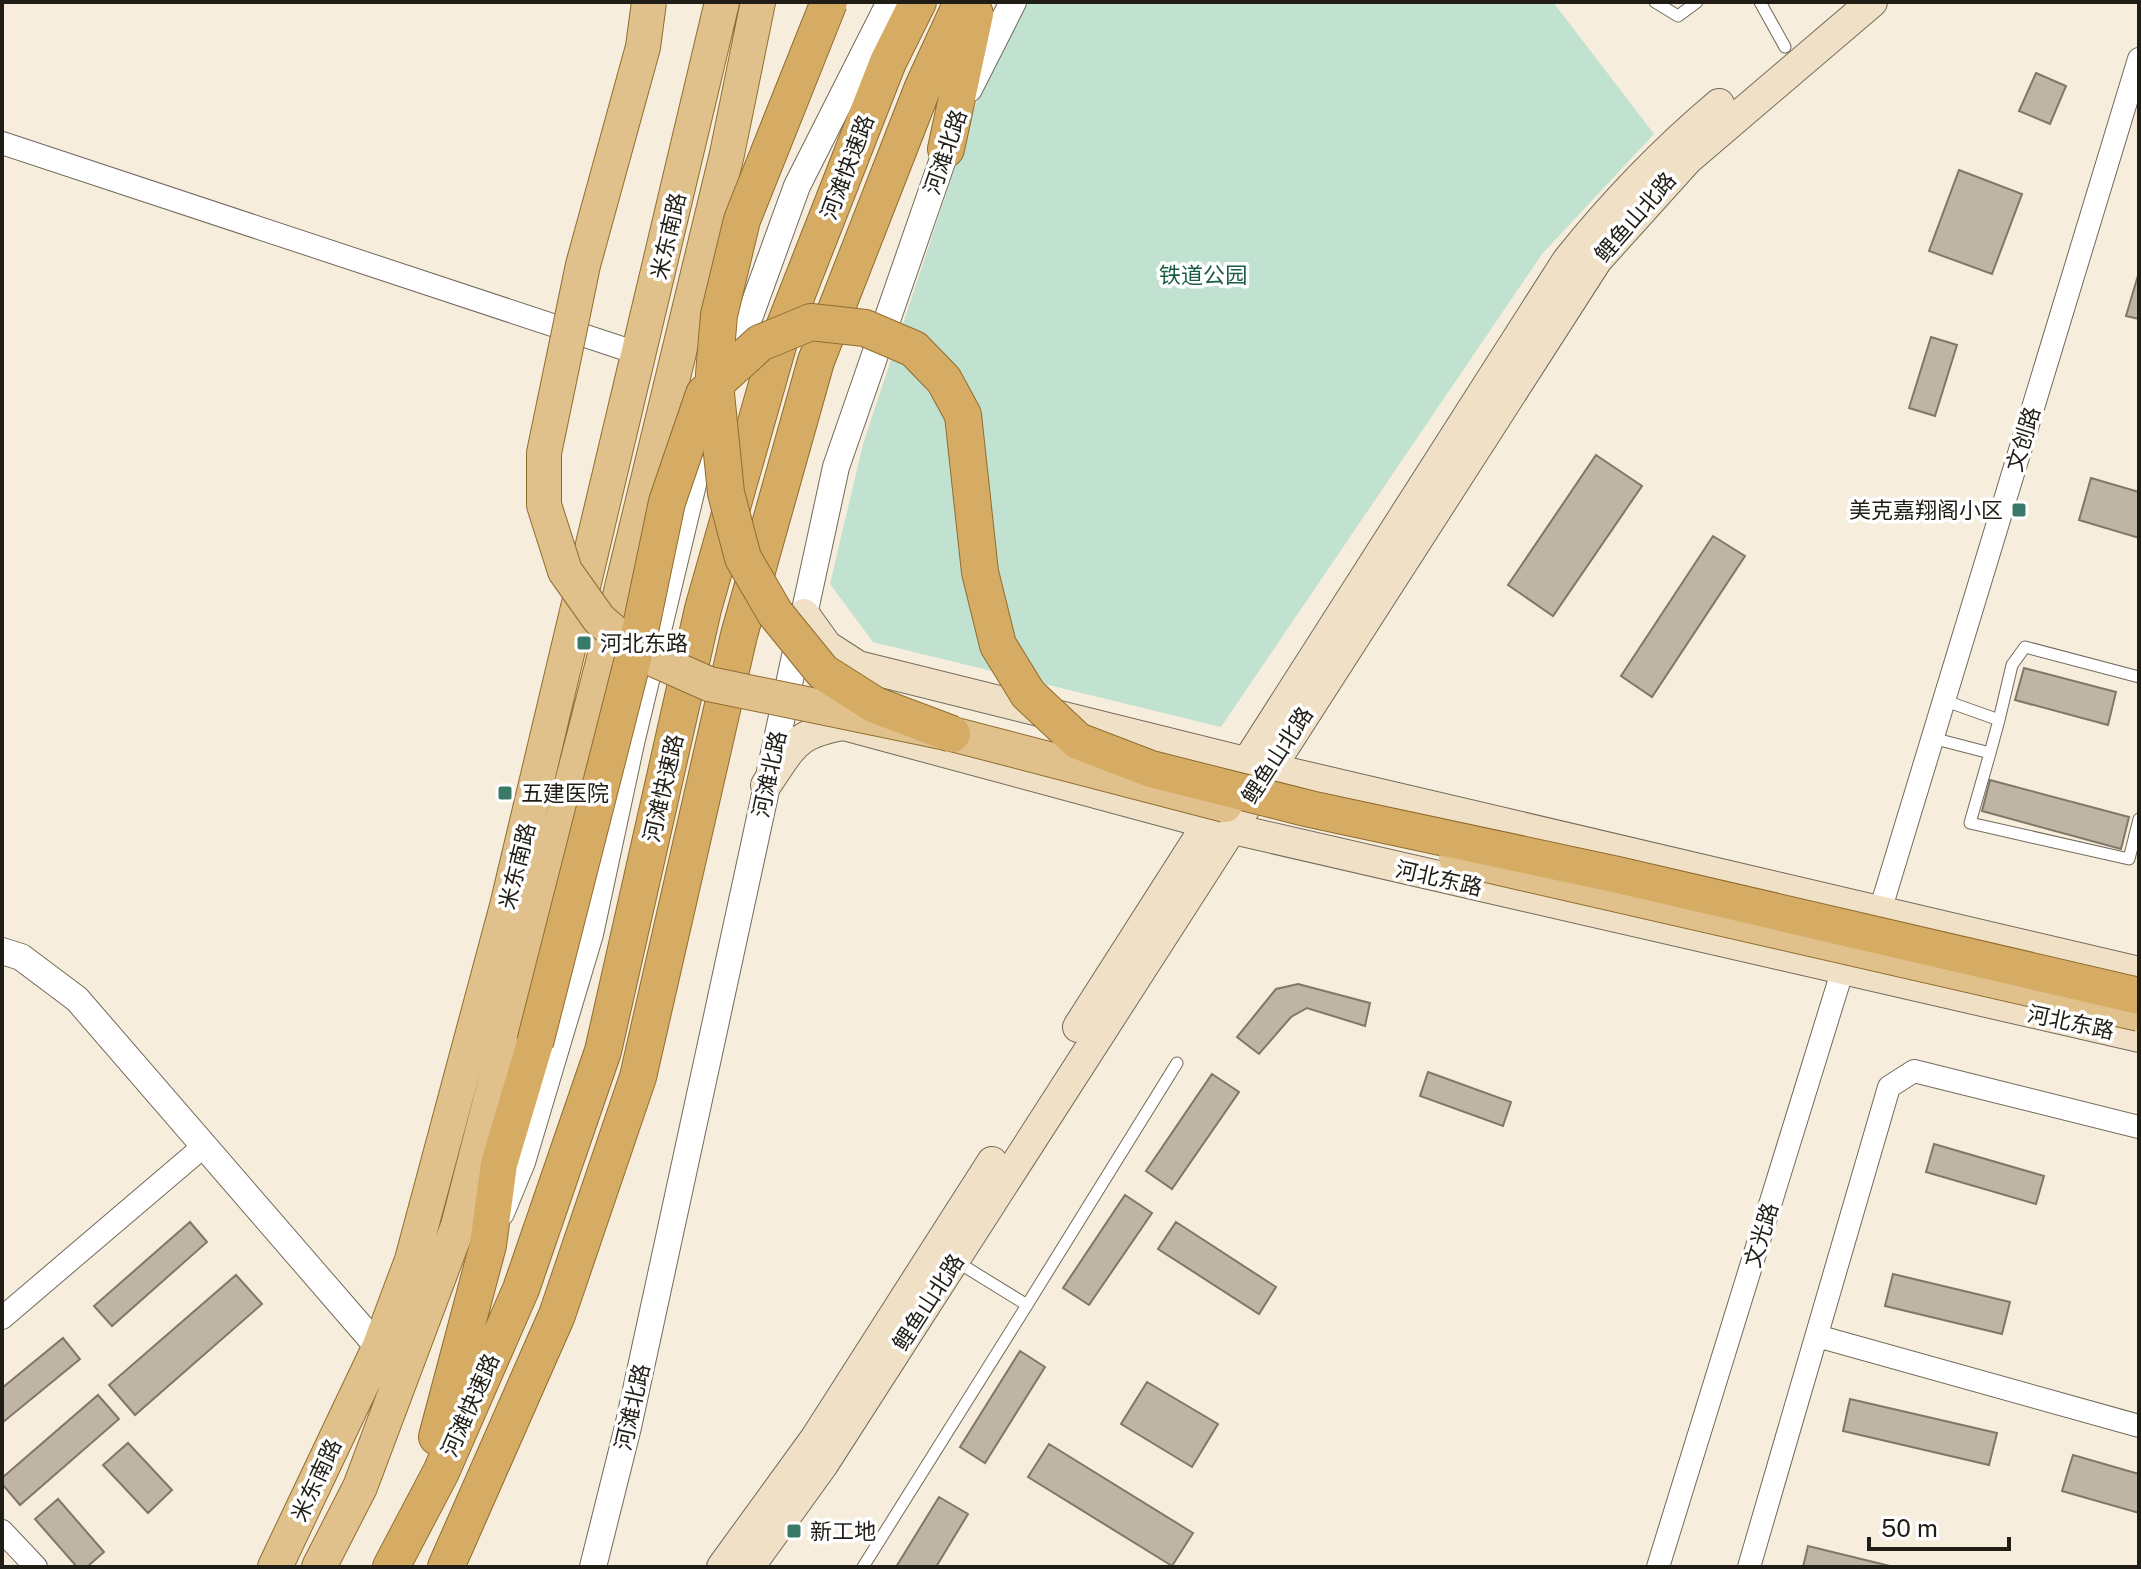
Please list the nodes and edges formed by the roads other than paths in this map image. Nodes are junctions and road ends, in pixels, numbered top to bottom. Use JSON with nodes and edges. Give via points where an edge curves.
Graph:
{"nodes":[{"id":1,"x":649,"y":2,"type":"edge"},
{"id":2,"x":722,"y":2,"type":"edge"},
{"id":3,"x":758,"y":2,"type":"edge"},
{"id":4,"x":829,"y":2,"type":"edge"},
{"id":5,"x":890,"y":2,"type":"edge"},
{"id":6,"x":918,"y":2,"type":"edge"},
{"id":7,"x":962,"y":2,"type":"edge"},
{"id":8,"x":978,"y":2,"type":"edge"},
{"id":9,"x":1013,"y":2,"type":"edge"},
{"id":10,"x":1655,"y":2,"type":"edge"},
{"id":11,"x":1697,"y":2,"type":"edge"},
{"id":12,"x":1760,"y":2,"type":"edge"},
{"id":13,"x":1840,"y":2,"type":"edge"},
{"id":14,"x":1872,"y":2,"type":"edge"},
{"id":15,"x":1785,"y":47,"type":"junction"},
{"id":16,"x":2139,"y":59,"type":"edge"},
{"id":17,"x":2,"y":143,"type":"edge"},
{"id":18,"x":946,"y":149,"type":"junction"},
{"id":19,"x":640,"y":354,"type":"junction"},
{"id":20,"x":619,"y":443,"type":"junction"},
{"id":21,"x":655,"y":450,"type":"junction"},
{"id":22,"x":698,"y":461,"type":"junction"},
{"id":23,"x":804,"y":614,"type":"junction"},
{"id":24,"x":2139,"y":677,"type":"edge"},
{"id":25,"x":959,"y":692,"type":"junction"},
{"id":26,"x":1943,"y":700,"type":"junction"},
{"id":27,"x":1999,"y":720,"type":"junction"},
{"id":28,"x":1932,"y":738,"type":"junction"},
{"id":29,"x":947,"y":743,"type":"junction"},
{"id":30,"x":1990,"y":753,"type":"junction"},
{"id":31,"x":1257,"y":765,"type":"junction"},
{"id":32,"x":766,"y":785,"type":"junction"},
{"id":33,"x":2139,"y":819,"type":"edge"},
{"id":34,"x":1218,"y":826,"type":"junction"},
{"id":35,"x":1880,"y":911,"type":"junction"},
{"id":36,"x":2,"y":951,"type":"edge"},
{"id":37,"x":1842,"y":972,"type":"junction"},
{"id":38,"x":2139,"y":972,"type":"edge"},
{"id":39,"x":2139,"y":996,"type":"edge"},
{"id":40,"x":2139,"y":1014,"type":"edge"},
{"id":41,"x":2139,"y":1037,"type":"edge"},
{"id":42,"x":1177,"y":1063,"type":"dead end"},
{"id":43,"x":2139,"y":1127,"type":"edge"},
{"id":44,"x":204,"y":1146,"type":"junction"},
{"id":45,"x":488,"y":1245,"type":"junction"},
{"id":46,"x":945,"y":1255,"type":"junction"},
{"id":47,"x":1027,"y":1305,"type":"junction"},
{"id":48,"x":2,"y":1318,"type":"edge"},
{"id":49,"x":1817,"y":1336,"type":"junction"},
{"id":50,"x":379,"y":1348,"type":"junction"},
{"id":51,"x":2139,"y":1426,"type":"edge"},
{"id":52,"x":2,"y":1531,"type":"edge"},
{"id":53,"x":392,"y":1566,"type":"edge"},
{"id":54,"x":36,"y":1567,"type":"edge"},
{"id":55,"x":275,"y":1567,"type":"edge"},
{"id":56,"x":319,"y":1567,"type":"edge"},
{"id":57,"x":446,"y":1567,"type":"edge"},
{"id":58,"x":593,"y":1567,"type":"edge"},
{"id":59,"x":722,"y":1567,"type":"edge"},
{"id":60,"x":749,"y":1567,"type":"edge"},
{"id":61,"x":863,"y":1567,"type":"edge"},
{"id":62,"x":1658,"y":1567,"type":"edge"},
{"id":63,"x":1749,"y":1567,"type":"edge"}],
"edges":[{"from":1,"to":29,"type":"main road","bridge":true,"via":[[643,47],[583,265],[544,453],[544,505],[565,571],[599,619],[637,652],[679,672]]},
{"from":2,"to":19,"type":"main road","name":"米东南路"},
{"from":3,"to":21,"type":"main road","name":"米东南路"},
{"from":4,"to":29,"type":"highway","bridge":true,"via":[[742,220],[719,315],[714,374],[726,493],[743,558],[775,613],[823,672]]},
{"from":5,"to":22,"type":"street","via":[[797,186]]},
{"from":6,"to":53,"type":"highway","name":"河滩快速路","via":[[888,62],[781,335],[703,609],[603,1051],[521,1289],[441,1472]]},
{"from":7,"to":57,"type":"highway","name":"河滩快速路","via":[[923,87],[816,361],[739,635],[638,1077],[557,1315]]},
{"from":8,"to":18,"type":"highway"},
{"from":9,"to":18,"type":"street","name":"河滩北路","via":[[964,99]]},
{"from":10,"to":11,"type":"lane","via":[[1678,16]]},
{"from":12,"to":15,"type":"lane"},
{"from":13,"to":15,"type":"main road","name":"鲤鱼山北路"},
{"from":14,"to":31,"type":"main road","name":"鲤鱼山北路","via":[[1688,159],[1597,260]]},
{"from":15,"to":31,"type":"main road","name":"鲤鱼山北路","via":[[1654,161],[1567,261]]},
{"from":16,"to":26,"type":"street","name":"文创路"},
{"from":17,"to":19,"type":"street"},
{"from":18,"to":23,"type":"street","name":"河滩北路","via":[[836,467]]},
{"from":19,"to":20,"type":"main road","name":"米东南路"},
{"from":20,"to":21,"type":"street"},
{"from":20,"to":50,"type":"main road","name":"米东南路","via":[[507,906],[412,1260]]},
{"from":21,"to":22,"type":"street"},
{"from":21,"to":56,"type":"main road","name":"米东南路","via":[[458,1226],[360,1487]]},
{"from":22,"to":45,"type":"street","via":[[590,934],[522,1162]]},
{"from":23,"to":25,"type":"main road","via":[[827,646],[858,666]]},
{"from":23,"to":32,"type":"street","name":"河滩北路"},
{"from":24,"to":27,"type":"lane","via":[[2025,647],[2012,665]]},
{"from":25,"to":29,"type":"main road","via":[[944,708],[938,725]]},
{"from":25,"to":31,"type":"main road"},
{"from":26,"to":27,"type":"lane"},
{"from":26,"to":28,"type":"street","name":"文创路"},
{"from":27,"to":30,"type":"lane"},
{"from":28,"to":30,"type":"lane"},
{"from":28,"to":35,"type":"street","name":"文创路"},
{"from":29,"to":32,"type":"main road","name":"河北东路","via":[[844,725],[813,731],[792,747]]},
{"from":29,"to":34,"type":"main road","name":"河北东路"},
{"from":29,"to":40,"type":"main road","bridge":true},
{"from":30,"to":33,"type":"lane","via":[[1970,823],[2129,859]]},
{"from":31,"to":34,"type":"main road","name":"鲤鱼山北路"},
{"from":31,"to":35,"type":"main road"},
{"from":32,"to":58,"type":"street","name":"河滩北路"},
{"from":34,"to":37,"type":"main road","name":"河北东路"},
{"from":34,"to":46,"type":"main road","name":"鲤鱼山北路"},
{"from":35,"to":37,"type":"street","name":"文光路"},
{"from":35,"to":38,"type":"main road"},
{"from":36,"to":44,"type":"street","via":[[21,957],[77,999]]},
{"from":37,"to":41,"type":"main road","name":"河北东路"},
{"from":37,"to":62,"type":"street","name":"文光路"},
{"from":39,"to":45,"type":"highway","bridge":true,"via":[[1310,809],[1151,769],[1078,741],[1028,694],[998,645],[980,572],[963,415],[944,380],[914,349],[865,328],[811,322],[760,343],[704,394],[667,502],[640,631],[499,1164]]},
{"from":42,"to":47,"type":"lane"},
{"from":43,"to":49,"type":"street","via":[[1914,1071],[1889,1087]]},
{"from":44,"to":48,"type":"street"},
{"from":44,"to":50,"type":"street"},
{"from":45,"to":53,"type":"highway","via":[[439,1429]]},
{"from":46,"to":47,"type":"lane"},
{"from":46,"to":59,"type":"main road","name":"鲤鱼山北路"},
{"from":46,"to":60,"type":"main road","name":"鲤鱼山北路","via":[[795,1508]]},
{"from":47,"to":61,"type":"lane"},
{"from":49,"to":51,"type":"street"},
{"from":49,"to":63,"type":"street"},
{"from":50,"to":55,"type":"main road","name":"米东南路"},
{"from":52,"to":54,"type":"street"}]}
